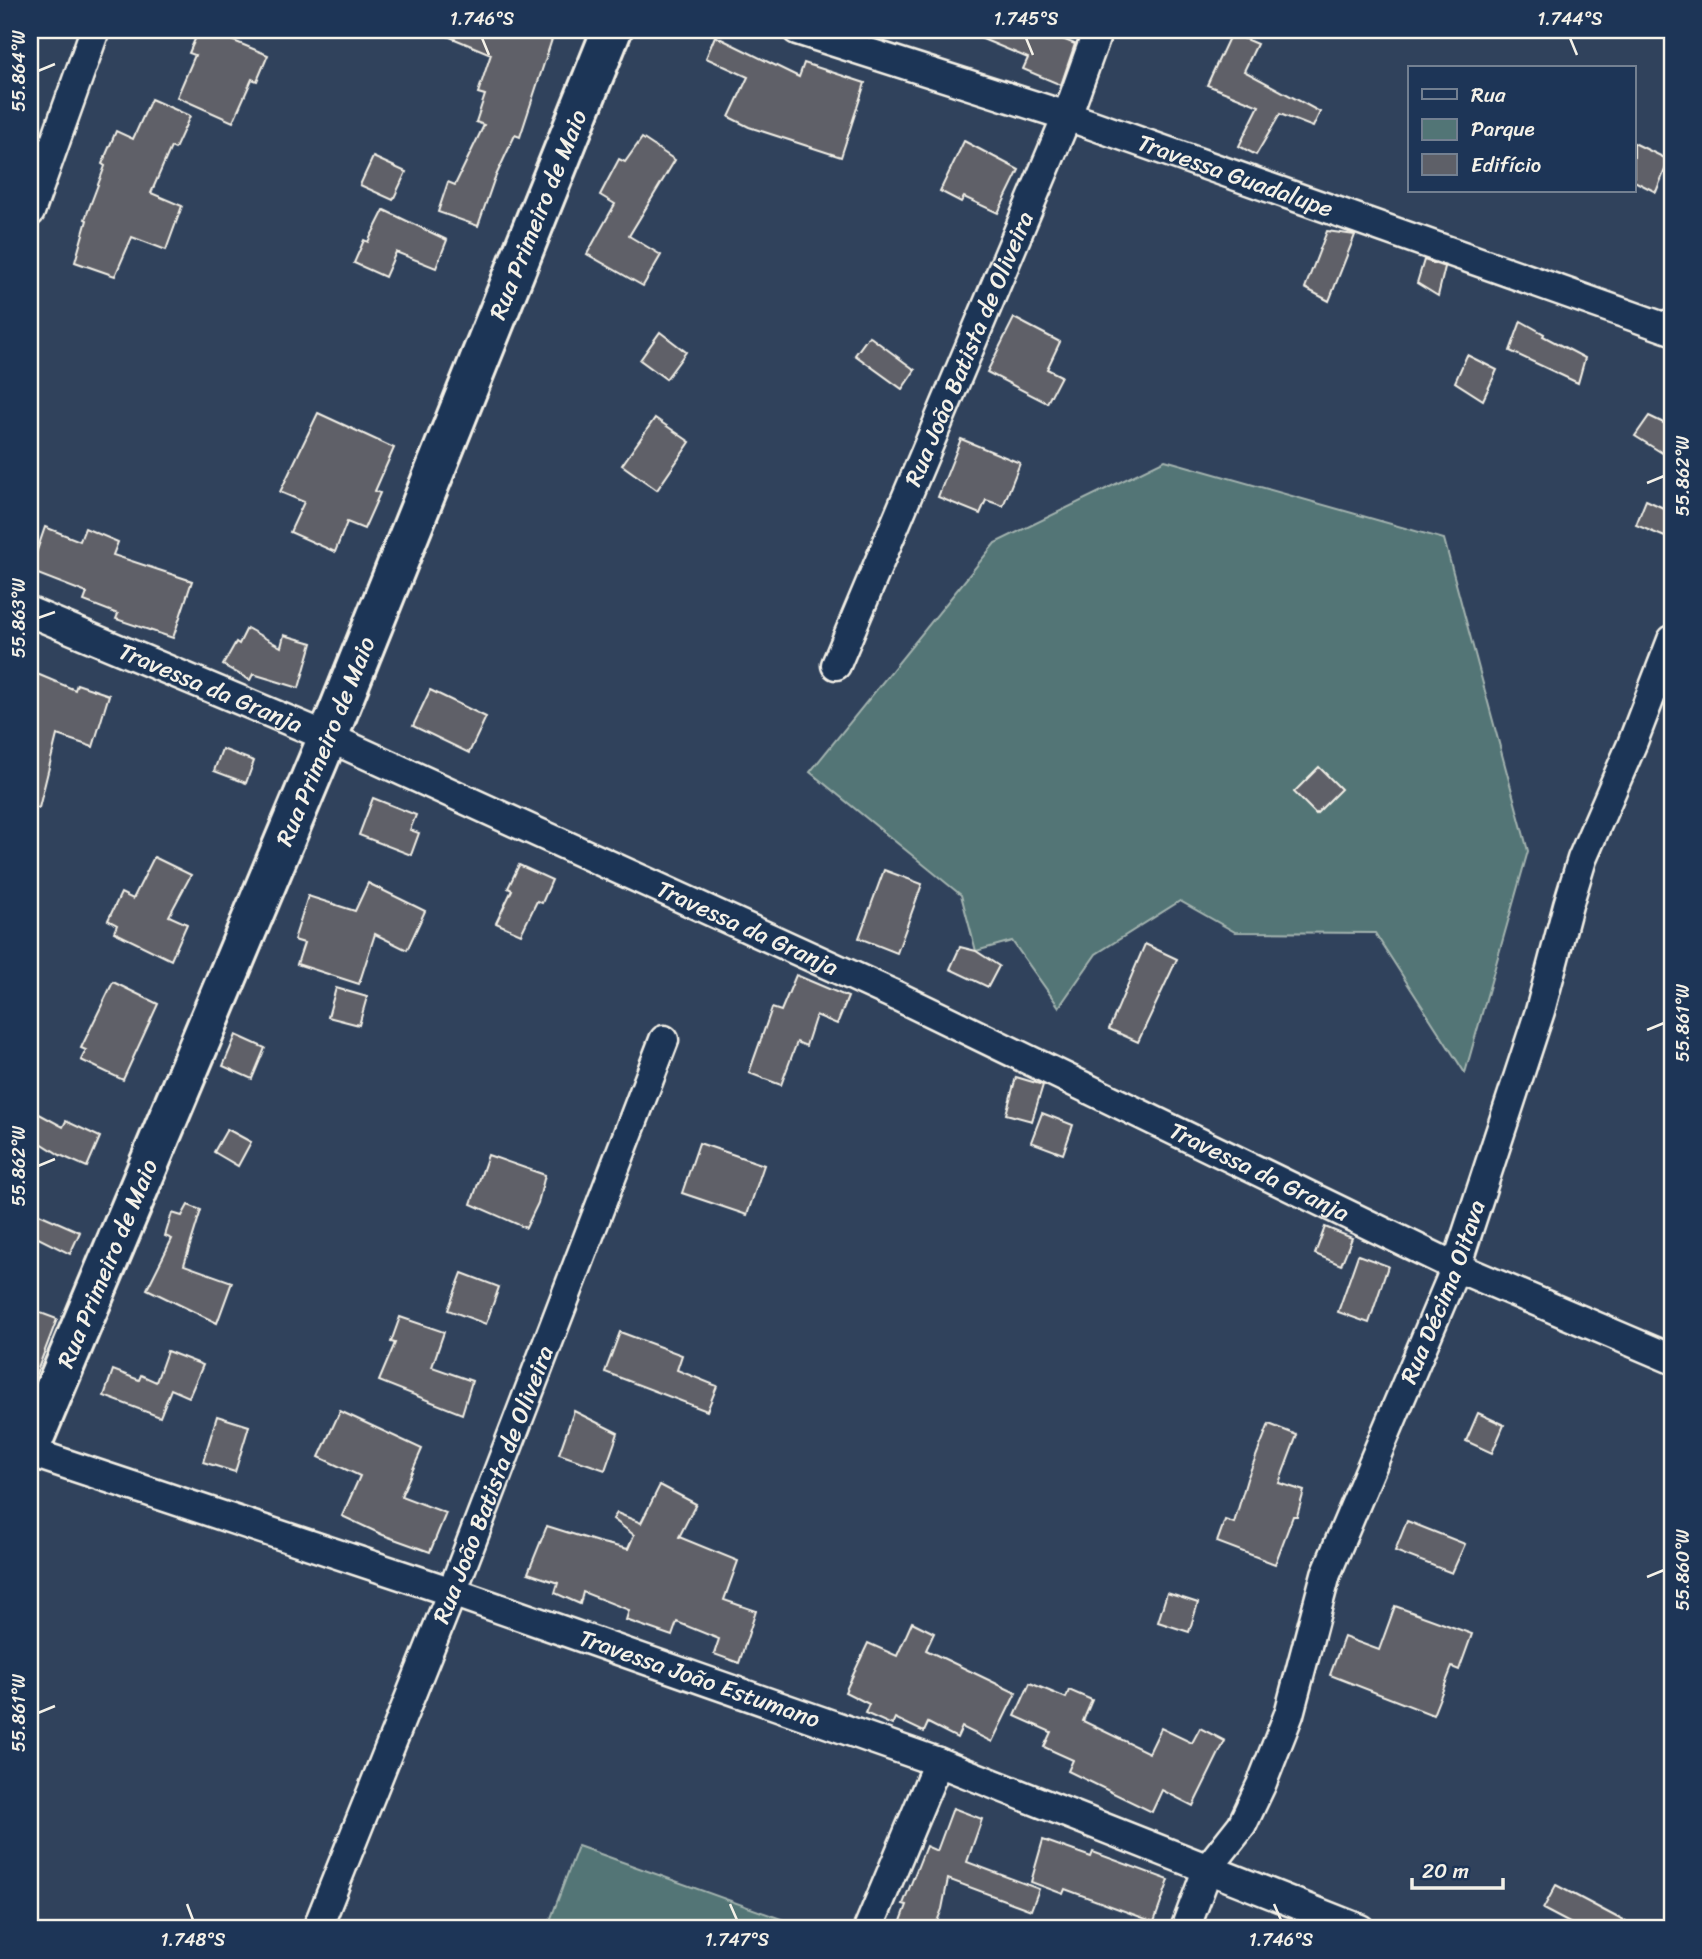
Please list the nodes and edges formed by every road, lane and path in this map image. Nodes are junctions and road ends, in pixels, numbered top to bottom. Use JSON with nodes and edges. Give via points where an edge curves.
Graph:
{"nodes":[{"id":1,"x":95,"y":30,"type":"edge"},
{"id":2,"x":612,"y":30,"type":"edge"},
{"id":3,"x":797,"y":30,"type":"edge"},
{"id":4,"x":1098,"y":30,"type":"edge"},
{"id":5,"x":1067,"y":116,"type":"junction"},
{"id":6,"x":30,"y":212,"type":"edge"},
{"id":7,"x":1672,"y":330,"type":"edge"},
{"id":8,"x":30,"y":612,"type":"edge"},
{"id":9,"x":1672,"y":640,"type":"edge"},
{"id":10,"x":835,"y":665,"type":"dead end"},
{"id":11,"x":328,"y":737,"type":"junction"},
{"id":12,"x":664,"y":1040,"type":"dead end"},
{"id":13,"x":1456,"y":1267,"type":"junction"},
{"id":14,"x":1672,"y":1359,"type":"edge"},
{"id":15,"x":30,"y":1450,"type":"edge"},
{"id":16,"x":452,"y":1592,"type":"junction"},
{"id":17,"x":938,"y":1762,"type":"junction"},
{"id":18,"x":1208,"y":1868,"type":"junction"},
{"id":19,"x":317,"y":1929,"type":"edge"},
{"id":20,"x":868,"y":1929,"type":"edge"},
{"id":21,"x":1185,"y":1929,"type":"edge"},
{"id":22,"x":1360,"y":1929,"type":"edge"}],
"edges":[{"from":1,"to":6,"type":"street"},
{"from":2,"to":11,"type":"street","name":"Rua Primeiro de Maio"},
{"from":3,"to":5,"type":"street","name":"Travessa Guadalupe"},
{"from":4,"to":5,"type":"street","name":"Rua João Batista de Oliveira"},
{"from":5,"to":7,"type":"street","name":"Travessa Guadalupe"},
{"from":5,"to":10,"type":"street","name":"Rua João Batista de Oliveira"},
{"from":8,"to":11,"type":"street","name":"Travessa da Granja"},
{"from":9,"to":13,"type":"street","name":"Rua Décima Oitava","via":[[1582,859],[1540,1011]]},
{"from":11,"to":13,"type":"street","name":"Travessa da Granja","via":[[899,998]]},
{"from":11,"to":15,"type":"street","name":"Rua Primeiro de Maio"},
{"from":12,"to":16,"type":"street","name":"Rua João Batista de Oliveira"},
{"from":13,"to":14,"type":"street","name":"Travessa da Granja"},
{"from":13,"to":18,"type":"street","name":"Rua Décima Oitava","via":[[1326,1574],[1289,1714],[1261,1785],[1242,1825]]},
{"from":15,"to":16,"type":"street","name":"Travessa João Estumano"},
{"from":16,"to":17,"type":"street","name":"Travessa João Estumano"},
{"from":16,"to":19,"type":"street","name":"Rua João Batista de Oliveira"},
{"from":17,"to":18,"type":"street","name":"Travessa João Estumano"},
{"from":17,"to":20,"type":"street"},
{"from":18,"to":21,"type":"street","name":"Rua Décima Oitava"},
{"from":18,"to":22,"type":"street","name":"Travessa João Estumano"}]}
